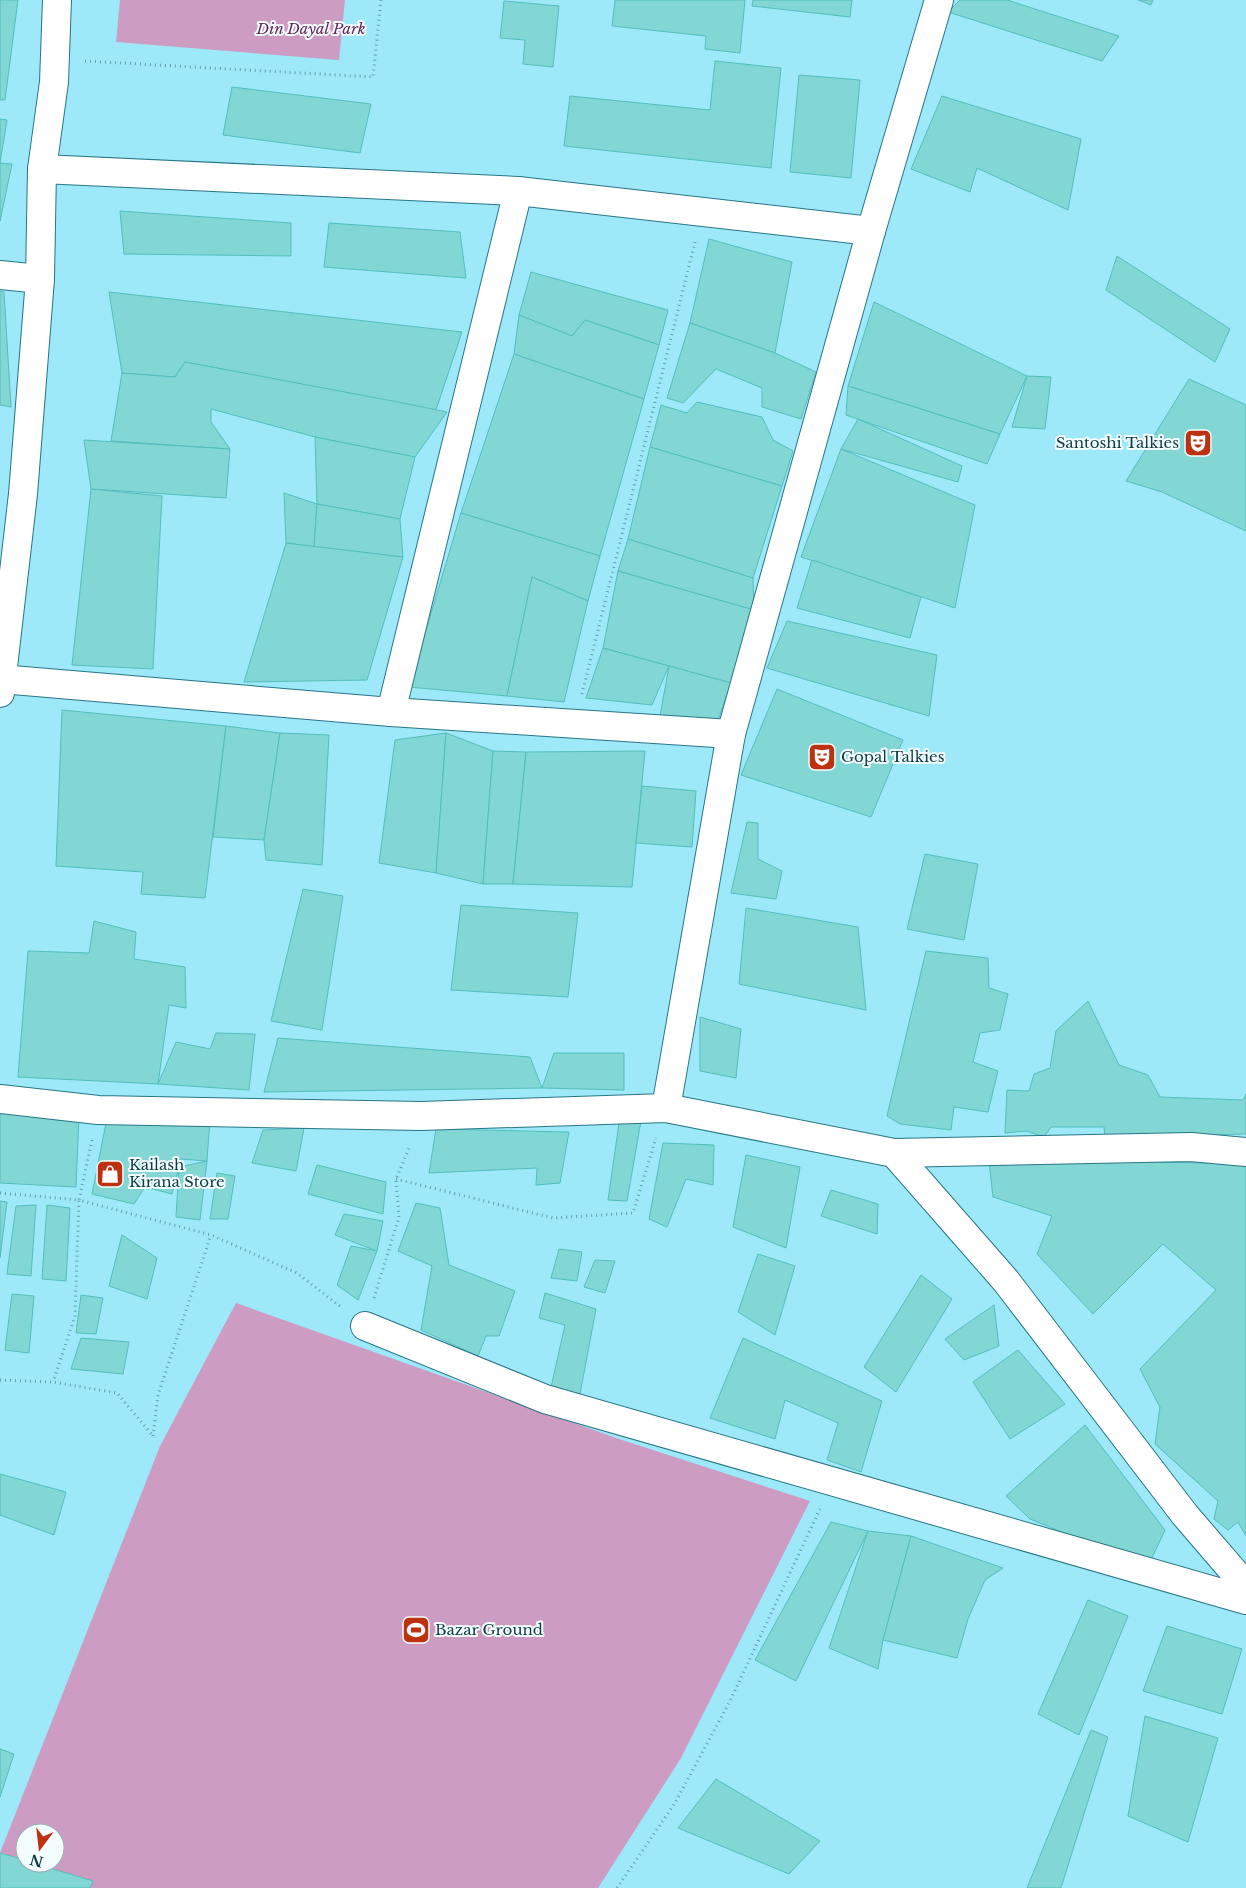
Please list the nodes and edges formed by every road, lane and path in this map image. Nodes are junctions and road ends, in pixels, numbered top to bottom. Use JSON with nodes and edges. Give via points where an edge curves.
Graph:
{"nodes":[{"id":1,"x":58,"y":0,"type":"edge"},
{"id":2,"x":382,"y":0,"type":"edge"},
{"id":3,"x":939,"y":0,"type":"edge"},
{"id":4,"x":55,"y":59,"type":"junction"},
{"id":5,"x":42,"y":169,"type":"junction"},
{"id":6,"x":518,"y":191,"type":"junction"},
{"id":7,"x":702,"y":212,"type":"junction"},
{"id":8,"x":871,"y":231,"type":"junction"},
{"id":9,"x":0,"y":275,"type":"edge"},
{"id":10,"x":40,"y":279,"type":"junction"},
{"id":11,"x":0,"y":679,"type":"edge"},
{"id":12,"x":0,"y":693,"type":"edge"},
{"id":13,"x":391,"y":712,"type":"junction"},
{"id":14,"x":575,"y":724,"type":"junction"},
{"id":15,"x":731,"y":734,"type":"junction"},
{"id":16,"x":0,"y":1099,"type":"edge"},
{"id":17,"x":666,"y":1108,"type":"junction"},
{"id":18,"x":98,"y":1110,"type":"junction"},
{"id":19,"x":421,"y":1116,"type":"junction"},
{"id":20,"x":1246,"y":1152,"type":"edge"},
{"id":21,"x":894,"y":1154,"type":"junction"},
{"id":22,"x":396,"y":1179,"type":"junction"},
{"id":23,"x":0,"y":1194,"type":"edge"},
{"id":24,"x":79,"y":1200,"type":"junction"},
{"id":25,"x":211,"y":1234,"type":"junction"},
{"id":26,"x":365,"y":1326,"type":"junction"},
{"id":27,"x":0,"y":1380,"type":"edge"},
{"id":28,"x":53,"y":1382,"type":"junction"},
{"id":29,"x":834,"y":1481,"type":"junction"},
{"id":30,"x":1246,"y":1586,"type":"edge"},
{"id":31,"x":1246,"y":1600,"type":"edge"},
{"id":32,"x":617,"y":1888,"type":"edge"}],
"edges":[{"from":1,"to":4,"type":"street"},
{"from":2,"to":4,"type":"path","via":[[373,78]]},
{"from":3,"to":8,"type":"street"},
{"from":4,"to":5,"type":"street"},
{"from":5,"to":6,"type":"street"},
{"from":5,"to":10,"type":"street"},
{"from":6,"to":7,"type":"street"},
{"from":6,"to":13,"type":"street"},
{"from":7,"to":8,"type":"street"},
{"from":7,"to":14,"type":"path"},
{"from":8,"to":15,"type":"street"},
{"from":9,"to":10,"type":"street"},
{"from":10,"to":11,"type":"street","via":[[23,494]]},
{"from":11,"to":12,"type":"street"},
{"from":11,"to":13,"type":"street"},
{"from":13,"to":14,"type":"street"},
{"from":14,"to":15,"type":"street"},
{"from":15,"to":17,"type":"street"},
{"from":16,"to":18,"type":"street"},
{"from":17,"to":19,"type":"street"},
{"from":17,"to":21,"type":"street"},
{"from":17,"to":22,"type":"path","via":[[633,1213],[553,1218]]},
{"from":18,"to":19,"type":"street"},
{"from":18,"to":24,"type":"path"},
{"from":19,"to":22,"type":"path"},
{"from":20,"to":21,"type":"street","via":[[1191,1147]]},
{"from":21,"to":30,"type":"street","via":[[1006,1281],[1186,1515]]},
{"from":22,"to":26,"type":"path","via":[[399,1217]]},
{"from":23,"to":24,"type":"path"},
{"from":24,"to":25,"type":"path"},
{"from":24,"to":28,"type":"path","via":[[75,1316]]},
{"from":25,"to":26,"type":"path","via":[[297,1274]]},
{"from":25,"to":28,"type":"path","via":[[158,1395],[153,1436],[117,1393]]},
{"from":26,"to":29,"type":"street","via":[[545,1399]]},
{"from":27,"to":28,"type":"path"},
{"from":29,"to":31,"type":"street"},
{"from":29,"to":32,"type":"path","via":[[730,1700],[675,1803]]}]}
